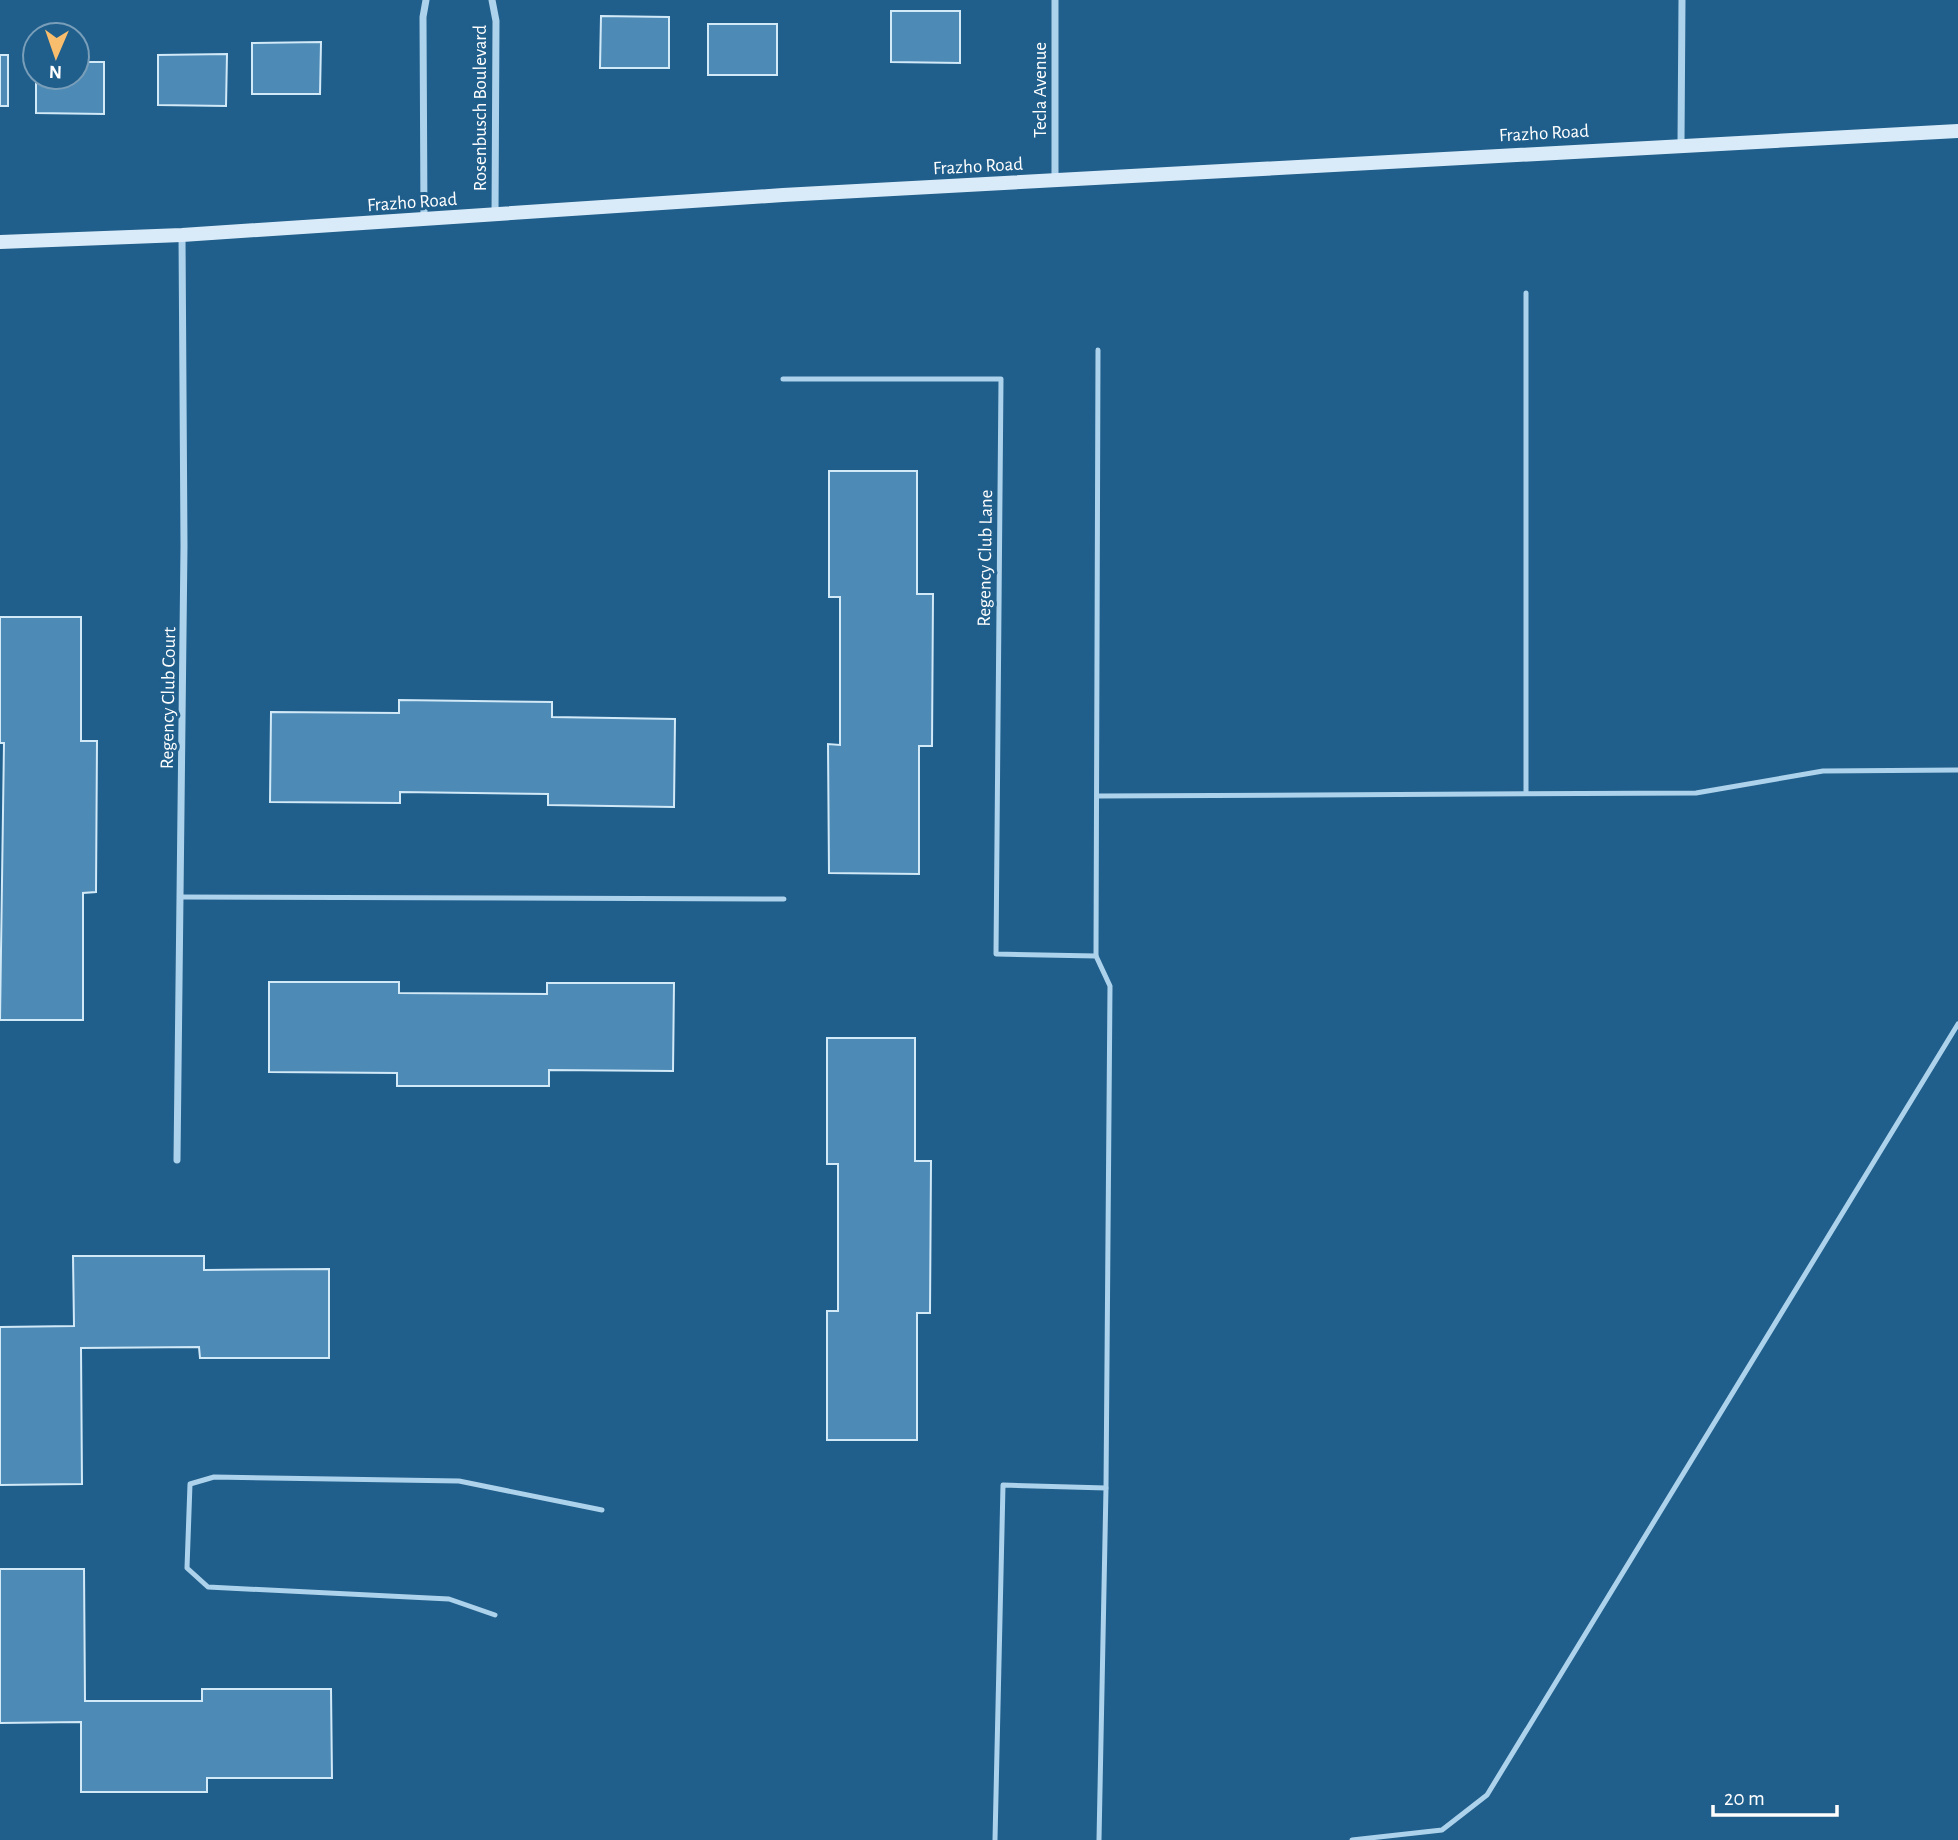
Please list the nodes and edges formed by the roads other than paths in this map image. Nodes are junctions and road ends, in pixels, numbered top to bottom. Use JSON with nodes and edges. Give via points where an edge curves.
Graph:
{"nodes":[{"id":1,"x":426,"y":0,"type":"edge"},
{"id":2,"x":492,"y":0,"type":"edge"},
{"id":3,"x":1055,"y":0,"type":"edge"},
{"id":4,"x":1682,"y":0,"type":"edge"},
{"id":5,"x":1958,"y":131,"type":"edge"},
{"id":6,"x":1681,"y":143,"type":"junction"},
{"id":7,"x":1055,"y":180,"type":"junction"},
{"id":8,"x":495,"y":215,"type":"junction"},
{"id":9,"x":424,"y":220,"type":"junction"},
{"id":10,"x":182,"y":235,"type":"junction"},
{"id":11,"x":0,"y":242,"type":"edge"},
{"id":12,"x":1526,"y":293,"type":"dead end"},
{"id":13,"x":1098,"y":350,"type":"dead end"},
{"id":14,"x":783,"y":379,"type":"dead end"},
{"id":15,"x":1958,"y":770,"type":"edge"},
{"id":16,"x":1526,"y":793,"type":"junction"},
{"id":17,"x":1098,"y":796,"type":"junction"},
{"id":18,"x":181,"y":897,"type":"junction"},
{"id":19,"x":785,"y":899,"type":"dead end"},
{"id":20,"x":1096,"y":956,"type":"junction"},
{"id":21,"x":1958,"y":1024,"type":"edge"},
{"id":22,"x":177,"y":1160,"type":"dead end"},
{"id":23,"x":1106,"y":1488,"type":"junction"},
{"id":24,"x":603,"y":1510,"type":"dead end"},
{"id":25,"x":495,"y":1615,"type":"dead end"},
{"id":26,"x":995,"y":1840,"type":"edge"},
{"id":27,"x":1099,"y":1840,"type":"edge"},
{"id":28,"x":1352,"y":1840,"type":"edge"}],
"edges":[{"from":1,"to":9,"type":"street"},
{"from":2,"to":8,"type":"street","name":"Rosenbusch Boulevard","via":[[496,21]]},
{"from":3,"to":7,"type":"street","name":"Tecla Avenue"},
{"from":4,"to":6,"type":"street"},
{"from":5,"to":6,"type":"street","name":"Frazho Road"},
{"from":6,"to":7,"type":"street","name":"Frazho Road"},
{"from":7,"to":8,"type":"street","name":"Frazho Road"},
{"from":8,"to":9,"type":"street","name":"Frazho Road"},
{"from":9,"to":10,"type":"street","name":"Frazho Road"},
{"from":10,"to":11,"type":"street","name":"Frazho Road"},
{"from":10,"to":18,"type":"street","name":"Regency Club Court"},
{"from":12,"to":16,"type":"lane"},
{"from":13,"to":17,"type":"lane"},
{"from":14,"to":20,"type":"lane","name":"Regency Club Lane","via":[[1001,379],[996,954]]},
{"from":15,"to":16,"type":"lane","via":[[1822,771],[1696,793]]},
{"from":16,"to":17,"type":"lane"},
{"from":17,"to":20,"type":"lane"},
{"from":18,"to":19,"type":"lane"},
{"from":18,"to":22,"type":"street","name":"Regency Club Court"},
{"from":20,"to":23,"type":"lane","via":[[1110,986]]},
{"from":21,"to":28,"type":"lane","via":[[1487,1795],[1442,1830]]},
{"from":23,"to":26,"type":"lane","via":[[1003,1485]]},
{"from":23,"to":27,"type":"lane"},
{"from":24,"to":25,"type":"lane","via":[[458,1481],[214,1477],[190,1484],[187,1568],[208,1587],[449,1599]]}]}
